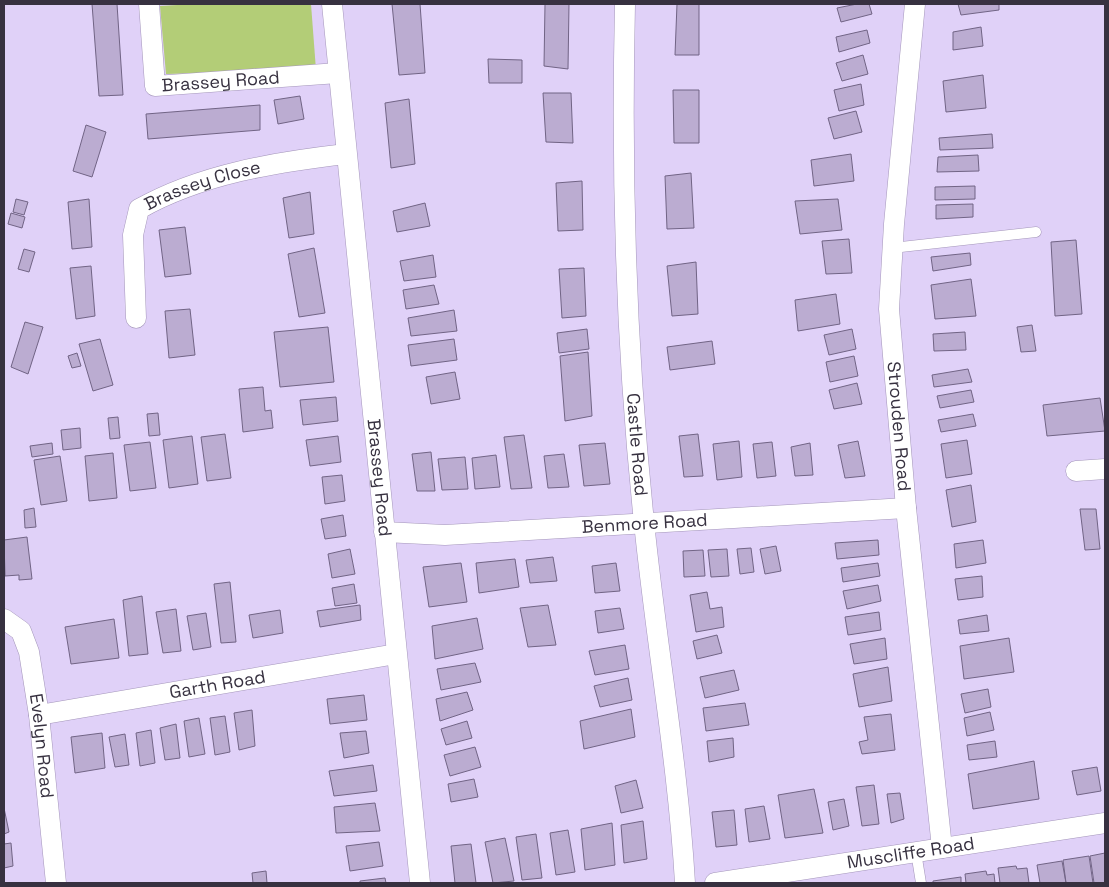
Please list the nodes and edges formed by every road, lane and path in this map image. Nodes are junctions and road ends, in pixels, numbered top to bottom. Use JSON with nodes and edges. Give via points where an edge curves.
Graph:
{"nodes":[{"id":1,"x":149,"y":4,"type":"edge"},
{"id":2,"x":332,"y":4,"type":"edge"},
{"id":3,"x":625,"y":4,"type":"edge"},
{"id":4,"x":915,"y":4,"type":"edge"},
{"id":5,"x":338,"y":73,"type":"junction"},
{"id":6,"x":346,"y":154,"type":"junction"},
{"id":7,"x":1036,"y":232,"type":"dead end"},
{"id":8,"x":892,"y":248,"type":"junction"},
{"id":9,"x":136,"y":318,"type":"dead end"},
{"id":10,"x":1105,"y":469,"type":"edge"},
{"id":11,"x":1076,"y":471,"type":"dead end"},
{"id":12,"x":906,"y":508,"type":"junction"},
{"id":13,"x":644,"y":523,"type":"junction"},
{"id":14,"x":384,"y":532,"type":"junction"},
{"id":15,"x":4,"y":619,"type":"edge"},
{"id":16,"x":396,"y":654,"type":"junction"},
{"id":17,"x":39,"y":715,"type":"junction"},
{"id":18,"x":1105,"y":823,"type":"edge"},
{"id":19,"x":942,"y":848,"type":"junction"},
{"id":20,"x":916,"y":852,"type":"junction"},
{"id":21,"x":56,"y":883,"type":"edge"},
{"id":22,"x":420,"y":883,"type":"edge"},
{"id":23,"x":684,"y":883,"type":"edge"},
{"id":24,"x":715,"y":883,"type":"edge"},
{"id":25,"x":921,"y":883,"type":"edge"}],
"edges":[{"from":1,"to":5,"type":"street","name":"Brassey Road","via":[[155,86]]},
{"from":2,"to":5,"type":"street","name":"Brassey Road"},
{"from":3,"to":13,"type":"street","name":"Castle Road","via":[[623,90],[627,294]]},
{"from":4,"to":8,"type":"street","name":"Strouden Road"},
{"from":5,"to":6,"type":"street","name":"Brassey Road"},
{"from":6,"to":9,"type":"street","name":"Brassey Close","via":[[288,161],[234,174],[168,192],[139,209],[133,235]]},
{"from":6,"to":14,"type":"street","name":"Brassey Road"},
{"from":7,"to":8,"type":"lane"},
{"from":8,"to":12,"type":"street","name":"Strouden Road","via":[[889,309]]},
{"from":10,"to":11,"type":"street"},
{"from":12,"to":13,"type":"street","name":"Benmore Road"},
{"from":12,"to":19,"type":"street","name":"Strouden Road"},
{"from":13,"to":14,"type":"street","name":"Benmore Road","via":[[445,535]]},
{"from":13,"to":23,"type":"street","name":"Castle Road","via":[[668,716]]},
{"from":14,"to":16,"type":"street","name":"Brassey Road"},
{"from":15,"to":17,"type":"street","name":"Evelyn Road","via":[[21,631],[29,652]]},
{"from":16,"to":17,"type":"street","name":"Garth Road"},
{"from":16,"to":22,"type":"street","name":"Brassey Road"},
{"from":17,"to":21,"type":"street","name":"Evelyn Road"},
{"from":18,"to":19,"type":"street","name":"Muscliffe Road"},
{"from":19,"to":20,"type":"street","name":"Muscliffe Road"},
{"from":20,"to":24,"type":"street","name":"Muscliffe Road"},
{"from":20,"to":25,"type":"lane"}]}
